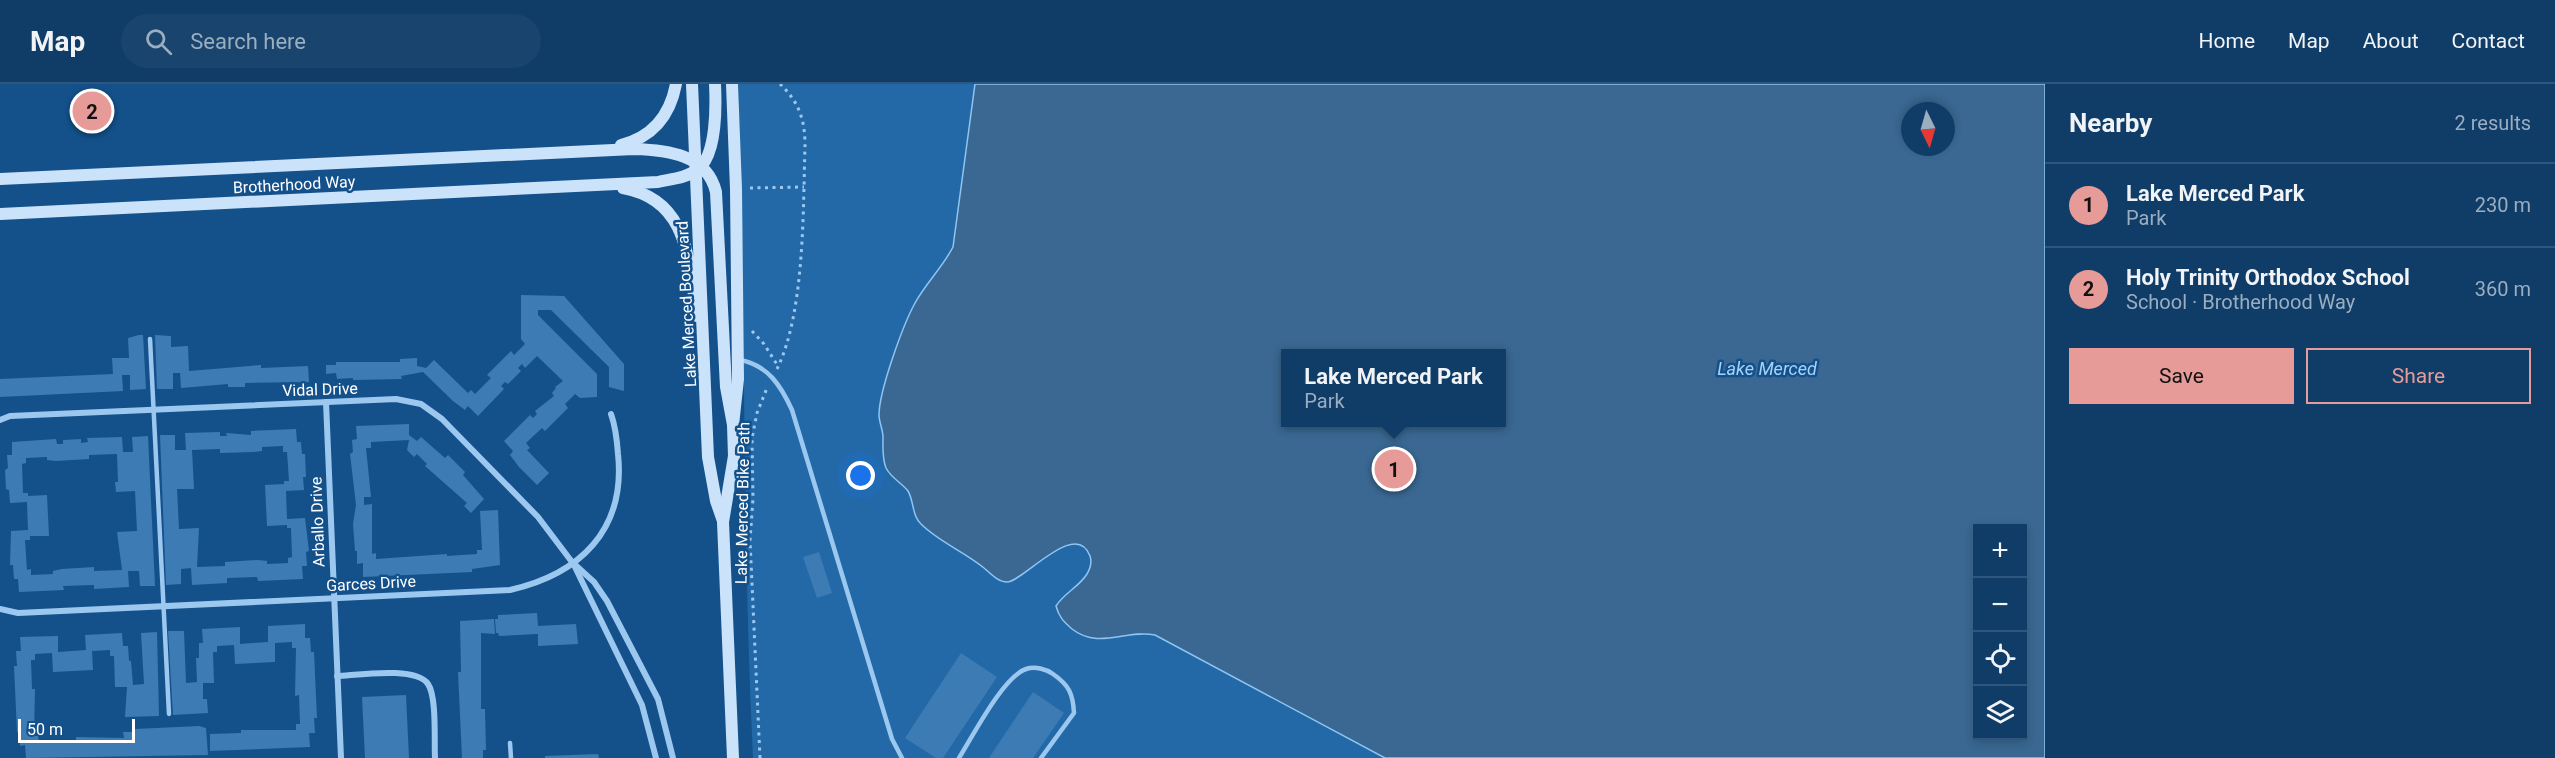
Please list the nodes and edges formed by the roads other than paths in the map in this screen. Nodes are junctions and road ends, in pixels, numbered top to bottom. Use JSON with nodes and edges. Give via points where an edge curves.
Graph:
{"nodes":[{"id":1,"x":676,"y":84,"type":"edge"},
{"id":2,"x":692,"y":84,"type":"edge"},
{"id":3,"x":715,"y":84,"type":"edge"},
{"id":4,"x":732,"y":84,"type":"edge"},
{"id":5,"x":587,"y":151,"type":"junction"},
{"id":6,"x":698,"y":166,"type":"junction"},
{"id":7,"x":0,"y":179,"type":"edge"},
{"id":8,"x":589,"y":186,"type":"junction"},
{"id":9,"x":0,"y":214,"type":"edge"},
{"id":10,"x":150,"y":339,"type":"dead end"},
{"id":11,"x":738,"y":360,"type":"junction"},
{"id":12,"x":706,"y":366,"type":"junction"},
{"id":13,"x":326,"y":402,"type":"junction"},
{"id":14,"x":151,"y":410,"type":"junction"},
{"id":15,"x":611,"y":414,"type":"dead end"},
{"id":16,"x":0,"y":420,"type":"edge"},
{"id":17,"x":734,"y":424,"type":"junction"},
{"id":18,"x":723,"y":522,"type":"junction"},
{"id":19,"x":572,"y":562,"type":"junction"},
{"id":20,"x":334,"y":598,"type":"junction"},
{"id":21,"x":161,"y":606,"type":"junction"},
{"id":22,"x":0,"y":609,"type":"edge"},
{"id":23,"x":337,"y":676,"type":"junction"},
{"id":24,"x":169,"y":714,"type":"dead end"},
{"id":25,"x":510,"y":743,"type":"dead end"},
{"id":26,"x":341,"y":758,"type":"edge"},
{"id":27,"x":435,"y":758,"type":"edge"},
{"id":28,"x":511,"y":758,"type":"edge"},
{"id":29,"x":656,"y":758,"type":"edge"},
{"id":30,"x":673,"y":758,"type":"edge"},
{"id":31,"x":733,"y":758,"type":"edge"},
{"id":32,"x":902,"y":758,"type":"edge"},
{"id":33,"x":959,"y":758,"type":"edge"},
{"id":34,"x":1041,"y":758,"type":"edge"}],
"edges":[{"from":1,"to":5,"type":"main road","via":[[669,110],[655,128],[635,141]]},
{"from":2,"to":6,"type":"main road","name":"Lake Merced Boulevard"},
{"from":3,"to":6,"type":"main road","via":[[713,130],[709,149]]},
{"from":4,"to":11,"type":"main road","name":"Lake Merced Boulevard"},
{"from":5,"to":6,"type":"main road","via":[[650,150]]},
{"from":5,"to":7,"type":"main road","name":"Brotherhood Way"},
{"from":6,"to":8,"type":"main road","via":[[683,176],[658,182]]},
{"from":6,"to":12,"type":"main road","name":"Lake Merced Boulevard"},
{"from":6,"to":17,"type":"main road","via":[[713,181],[717,195],[726,387]]},
{"from":8,"to":9,"type":"main road","name":"Brotherhood Way"},
{"from":8,"to":12,"type":"main road","via":[[626,188],[649,195],[677,223],[684,240]]},
{"from":10,"to":14,"type":"lane"},
{"from":11,"to":17,"type":"main road","name":"Lake Merced Boulevard"},
{"from":11,"to":32,"type":"lane","via":[[756,364],[773,377],[792,410],[892,739]]},
{"from":12,"to":18,"type":"main road","name":"Lake Merced Boulevard","via":[[708,457]]},
{"from":13,"to":14,"type":"street","name":"Vidal Drive"},
{"from":13,"to":19,"type":"street","name":"Vidal Drive","via":[[396,399],[421,404],[442,419],[538,517]]},
{"from":13,"to":20,"type":"street","name":"Arballo Drive"},
{"from":14,"to":16,"type":"street","name":"Vidal Drive"},
{"from":14,"to":21,"type":"lane"},
{"from":15,"to":19,"type":"street","name":"Garces Drive","via":[[620,467],[612,517],[597,540]]},
{"from":17,"to":18,"type":"main road","name":"Lake Merced Boulevard","via":[[734,456]]},
{"from":18,"to":31,"type":"main road","name":"Lake Merced Boulevard"},
{"from":19,"to":20,"type":"street","name":"Garces Drive","via":[[555,575],[510,590]]},
{"from":19,"to":29,"type":"street","name":"Vidal Drive","via":[[642,705]]},
{"from":19,"to":30,"type":"street","name":"Vidal Drive","via":[[608,601],[645,670],[658,699]]},
{"from":20,"to":21,"type":"street","name":"Garces Drive"},
{"from":20,"to":23,"type":"street","name":"Arballo Drive"},
{"from":21,"to":22,"type":"street","name":"Garces Drive","via":[[18,613]]},
{"from":21,"to":24,"type":"lane"},
{"from":23,"to":26,"type":"street","name":"Arballo Drive"},
{"from":23,"to":27,"type":"street","via":[[408,673],[420,677],[432,695]]},
{"from":25,"to":28,"type":"lane"},
{"from":33,"to":34,"type":"lane","via":[[1011,678],[1028,668],[1045,669],[1065,682],[1073,695],[1074,713]]}]}
